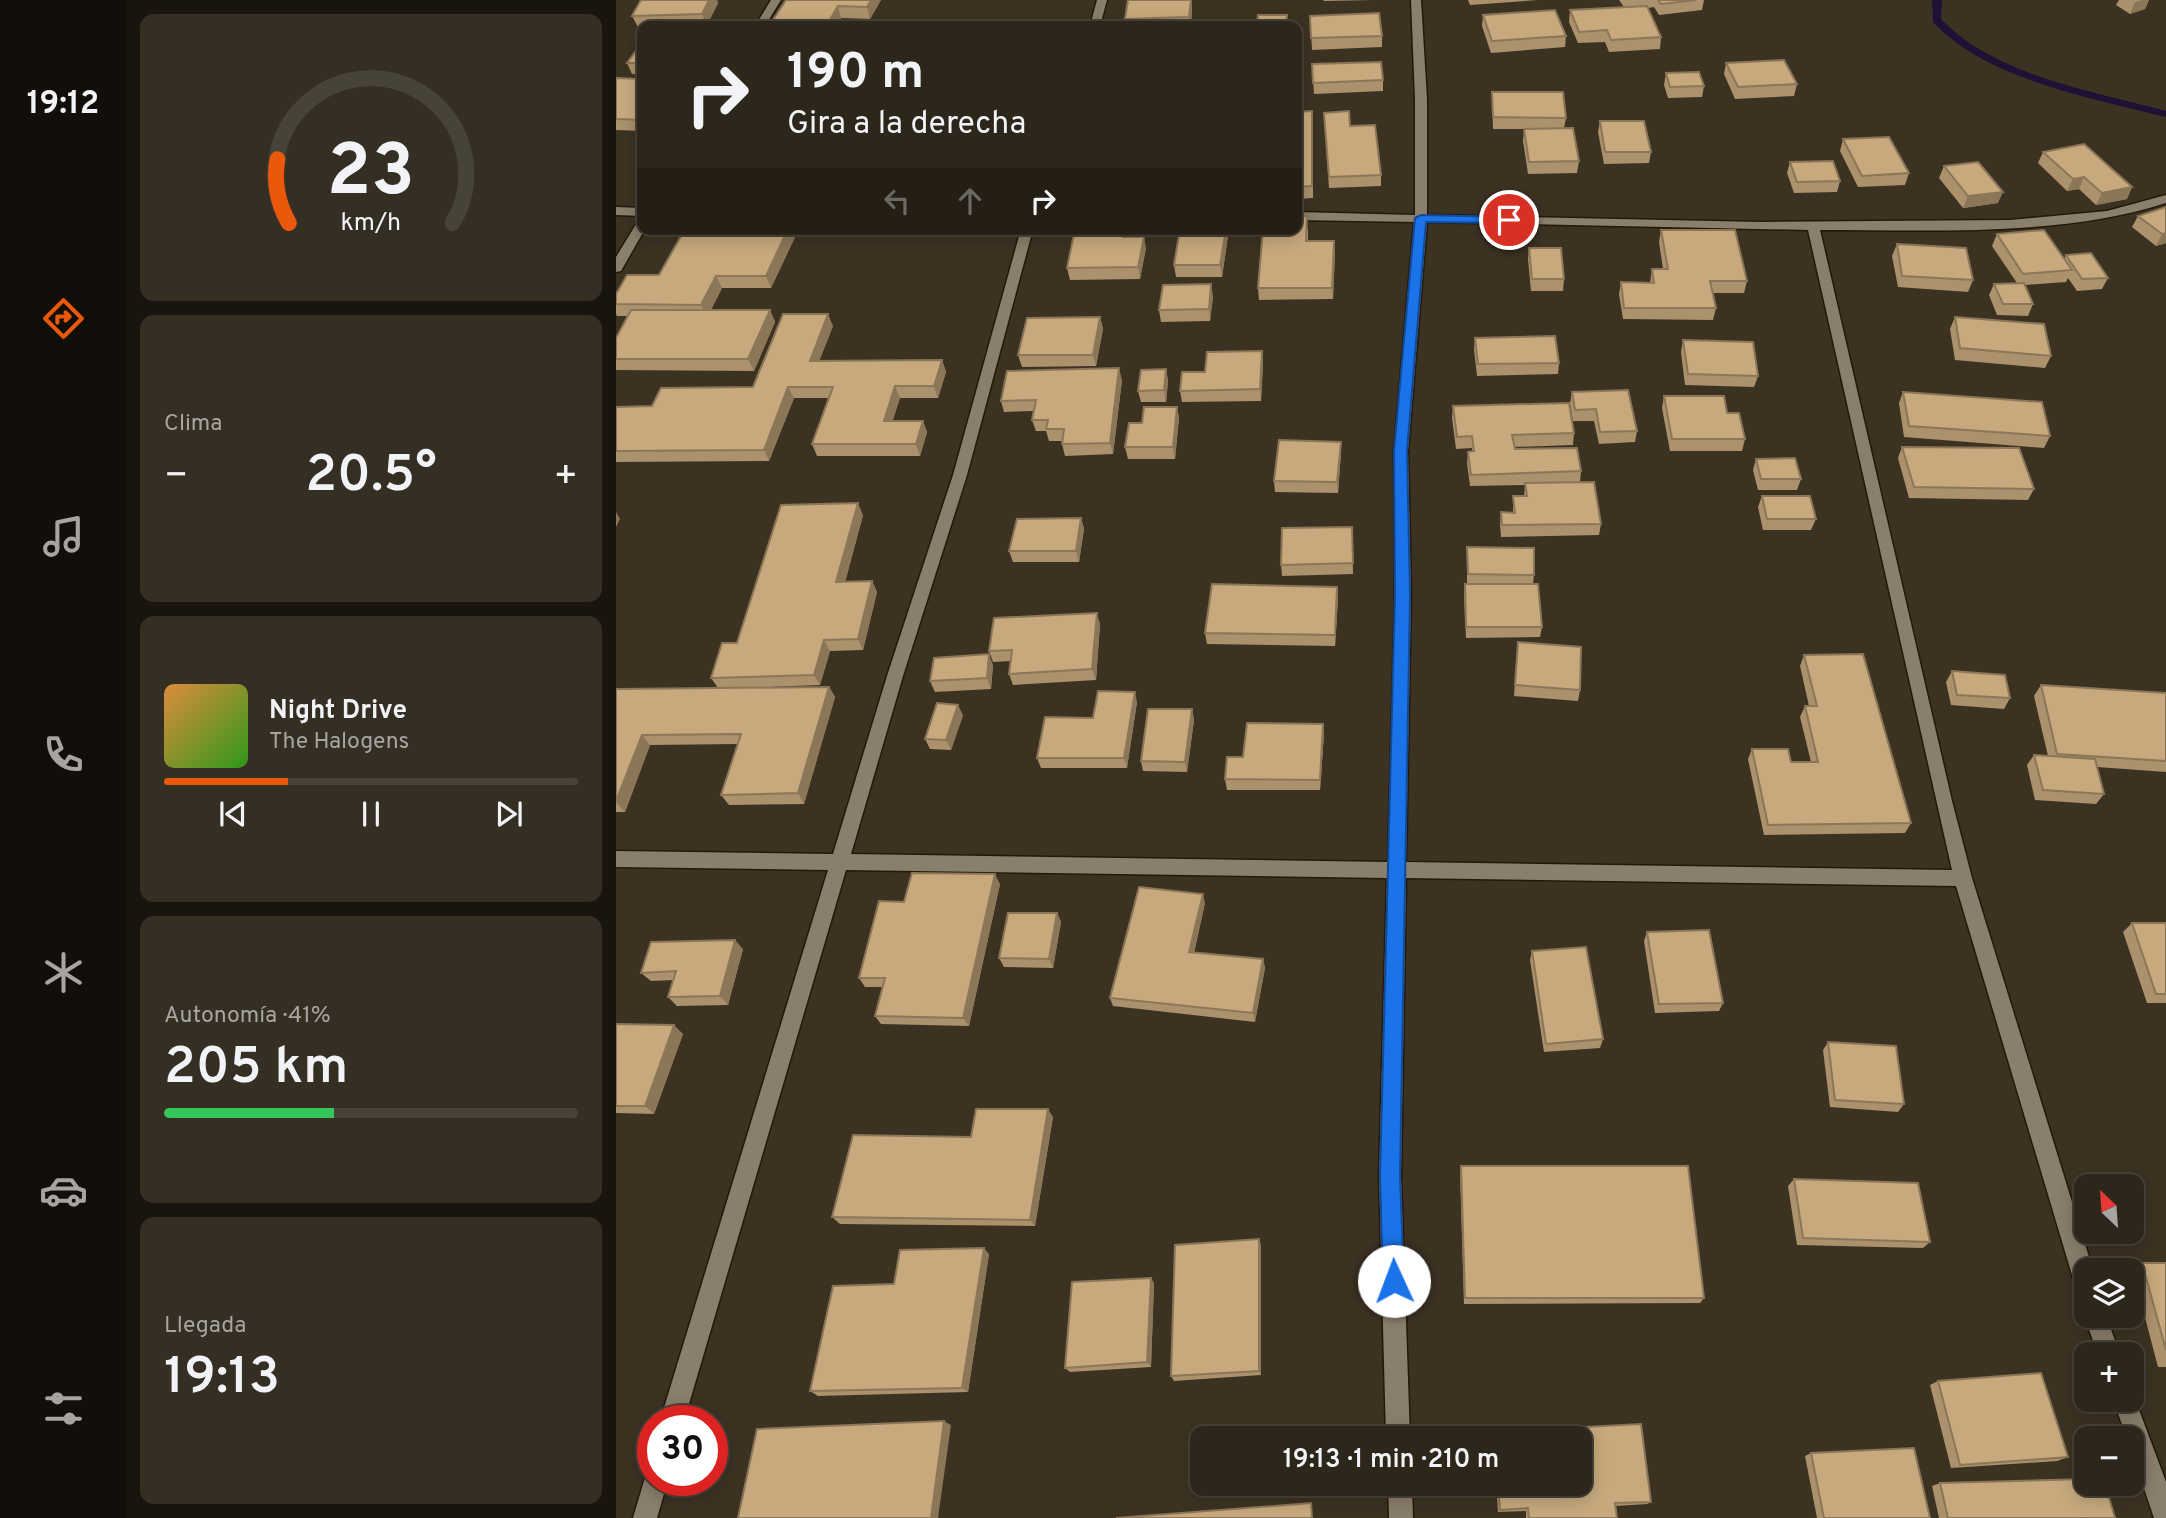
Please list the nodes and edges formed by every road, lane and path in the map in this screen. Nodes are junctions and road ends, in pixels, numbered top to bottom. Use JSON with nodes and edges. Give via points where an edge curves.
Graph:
{"nodes":[{"id":1,"x":776,"y":0,"type":"edge"},
{"id":2,"x":1102,"y":0,"type":"edge"},
{"id":3,"x":1416,"y":0,"type":"edge"},
{"id":4,"x":763,"y":21,"type":"edge"},
{"id":5,"x":1096,"y":21,"type":"edge"},
{"id":6,"x":2166,"y":199,"type":"edge"},
{"id":7,"x":616,"y":211,"type":"edge"},
{"id":8,"x":637,"y":212,"type":"edge"},
{"id":9,"x":1302,"y":216,"type":"edge"},
{"id":10,"x":1421,"y":218,"type":"junction"},
{"id":11,"x":1812,"y":225,"type":"junction"},
{"id":12,"x":637,"y":232,"type":"edge"},
{"id":13,"x":1025,"y":235,"type":"edge"},
{"id":14,"x":616,"y":268,"type":"edge"},
{"id":15,"x":616,"y":859,"type":"edge"},
{"id":16,"x":840,"y":862,"type":"junction"},
{"id":17,"x":1396,"y":870,"type":"junction"},
{"id":18,"x":1963,"y":878,"type":"junction"},
{"id":19,"x":2078,"y":1258,"type":"edge"},
{"id":20,"x":678,"y":1405,"type":"edge"},
{"id":21,"x":2129,"y":1412,"type":"edge"},
{"id":22,"x":1398,"y":1426,"type":"edge"},
{"id":23,"x":651,"y":1496,"type":"edge"},
{"id":24,"x":1400,"y":1496,"type":"edge"},
{"id":25,"x":2166,"y":1517,"type":"edge"},
{"id":26,"x":645,"y":1518,"type":"edge"},
{"id":27,"x":1401,"y":1518,"type":"edge"}],
"edges":[{"from":1,"to":4,"type":"street"},
{"from":2,"to":5,"type":"street"},
{"from":3,"to":10,"type":"street"},
{"from":6,"to":11,"type":"street","via":[[2067,219]]},
{"from":7,"to":8,"type":"street"},
{"from":9,"to":10,"type":"street"},
{"from":10,"to":11,"type":"street"},
{"from":10,"to":17,"type":"street","via":[[1401,451],[1403,595]]},
{"from":11,"to":18,"type":"street"},
{"from":12,"to":14,"type":"street"},
{"from":13,"to":16,"type":"street","via":[[960,474]]},
{"from":15,"to":16,"type":"street"},
{"from":16,"to":17,"type":"street"},
{"from":16,"to":20,"type":"street"},
{"from":17,"to":18,"type":"street"},
{"from":17,"to":22,"type":"street","via":[[1390,1176]]},
{"from":18,"to":19,"type":"street"},
{"from":21,"to":25,"type":"street"},
{"from":23,"to":26,"type":"street"},
{"from":24,"to":27,"type":"street"}]}
